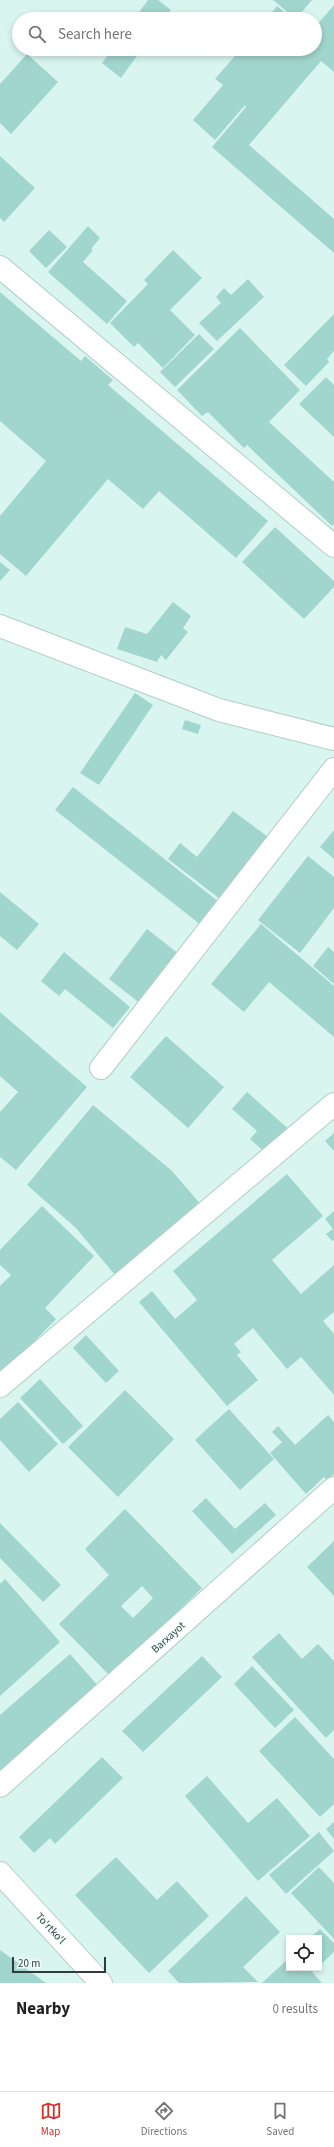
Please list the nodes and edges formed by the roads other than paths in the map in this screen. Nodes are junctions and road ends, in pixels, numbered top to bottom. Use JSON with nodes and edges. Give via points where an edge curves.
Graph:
{"nodes":[{"id":1,"x":0,"y":267,"type":"edge"},
{"id":2,"x":334,"y":546,"type":"edge"},
{"id":3,"x":0,"y":626,"type":"edge"},
{"id":4,"x":334,"y":739,"type":"edge"},
{"id":5,"x":334,"y":769,"type":"edge"},
{"id":6,"x":101,"y":1068,"type":"dead end"},
{"id":7,"x":334,"y":1104,"type":"edge"},
{"id":8,"x":0,"y":1386,"type":"edge"},
{"id":9,"x":334,"y":1488,"type":"edge"},
{"id":10,"x":0,"y":1786,"type":"edge"},
{"id":11,"x":0,"y":1873,"type":"edge"},
{"id":12,"x":101,"y":1983,"type":"edge"}],
"edges":[{"from":1,"to":2,"type":"street"},
{"from":3,"to":4,"type":"street","via":[[219,710]]},
{"from":5,"to":6,"type":"street"},
{"from":7,"to":8,"type":"street"},
{"from":9,"to":10,"type":"street","name":"Barxayot"},
{"from":11,"to":12,"type":"street","name":"To'rtko'l"}]}
